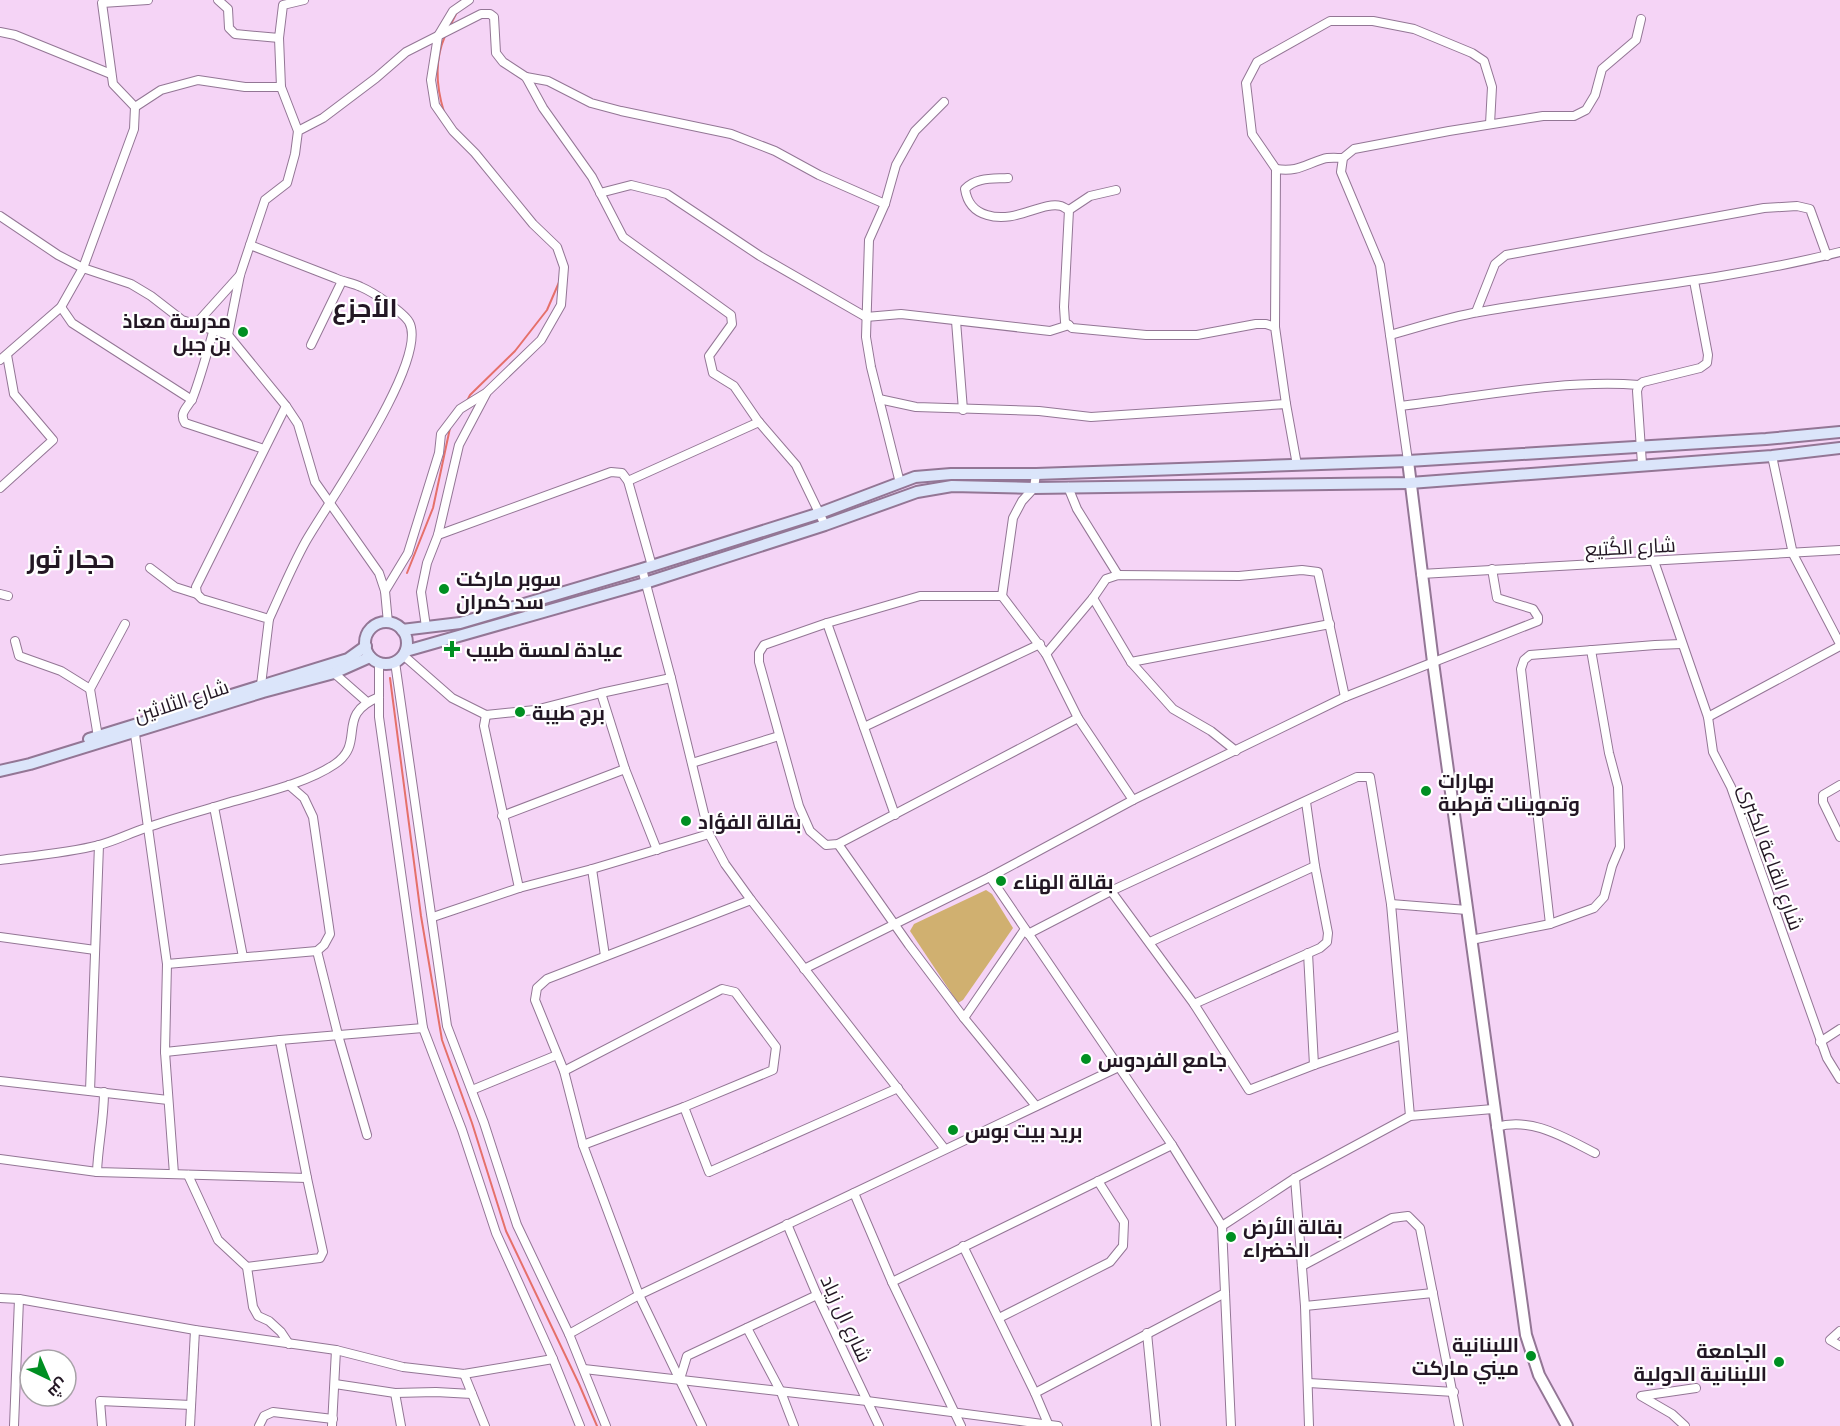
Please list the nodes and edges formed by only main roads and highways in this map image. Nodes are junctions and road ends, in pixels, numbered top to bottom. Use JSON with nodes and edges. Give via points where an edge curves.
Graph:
{"nodes":[{"id":1,"x":1840,"y":432,"type":"edge"},
{"id":2,"x":1840,"y":448,"type":"edge"},
{"id":3,"x":402,"y":630,"type":"junction"},
{"id":4,"x":366,"y":646,"type":"junction"},
{"id":5,"x":401,"y":656,"type":"junction"},
{"id":6,"x":374,"y":660,"type":"junction"},
{"id":7,"x":135,"y":729,"type":"junction"},
{"id":8,"x":0,"y":764,"type":"edge"},
{"id":9,"x":0,"y":771,"type":"edge"}],
"edges":[{"from":1,"to":3,"type":"main road","via":[[1408,461],[915,477],[820,513],[647,568],[460,623]]},
{"from":2,"to":5,"type":"main road","via":[[1410,483],[952,486],[917,492],[645,583]]},
{"from":3,"to":4,"type":"main road","via":[[388,622],[372,627],[366,636]]},
{"from":3,"to":5,"type":"main road","via":[[407,640]]},
{"from":4,"to":6,"type":"main road"},
{"from":4,"to":7,"type":"main road","name":"شارع الثلاثين","via":[[348,659]]},
{"from":5,"to":6,"type":"main road"},
{"from":6,"to":7,"type":"main road","name":"شارع الثلاثين"},
{"from":7,"to":8,"type":"main road","name":"شارع الثلاثين"},
{"from":7,"to":9,"type":"main road","name":"شارع الثلاثين"}]}
